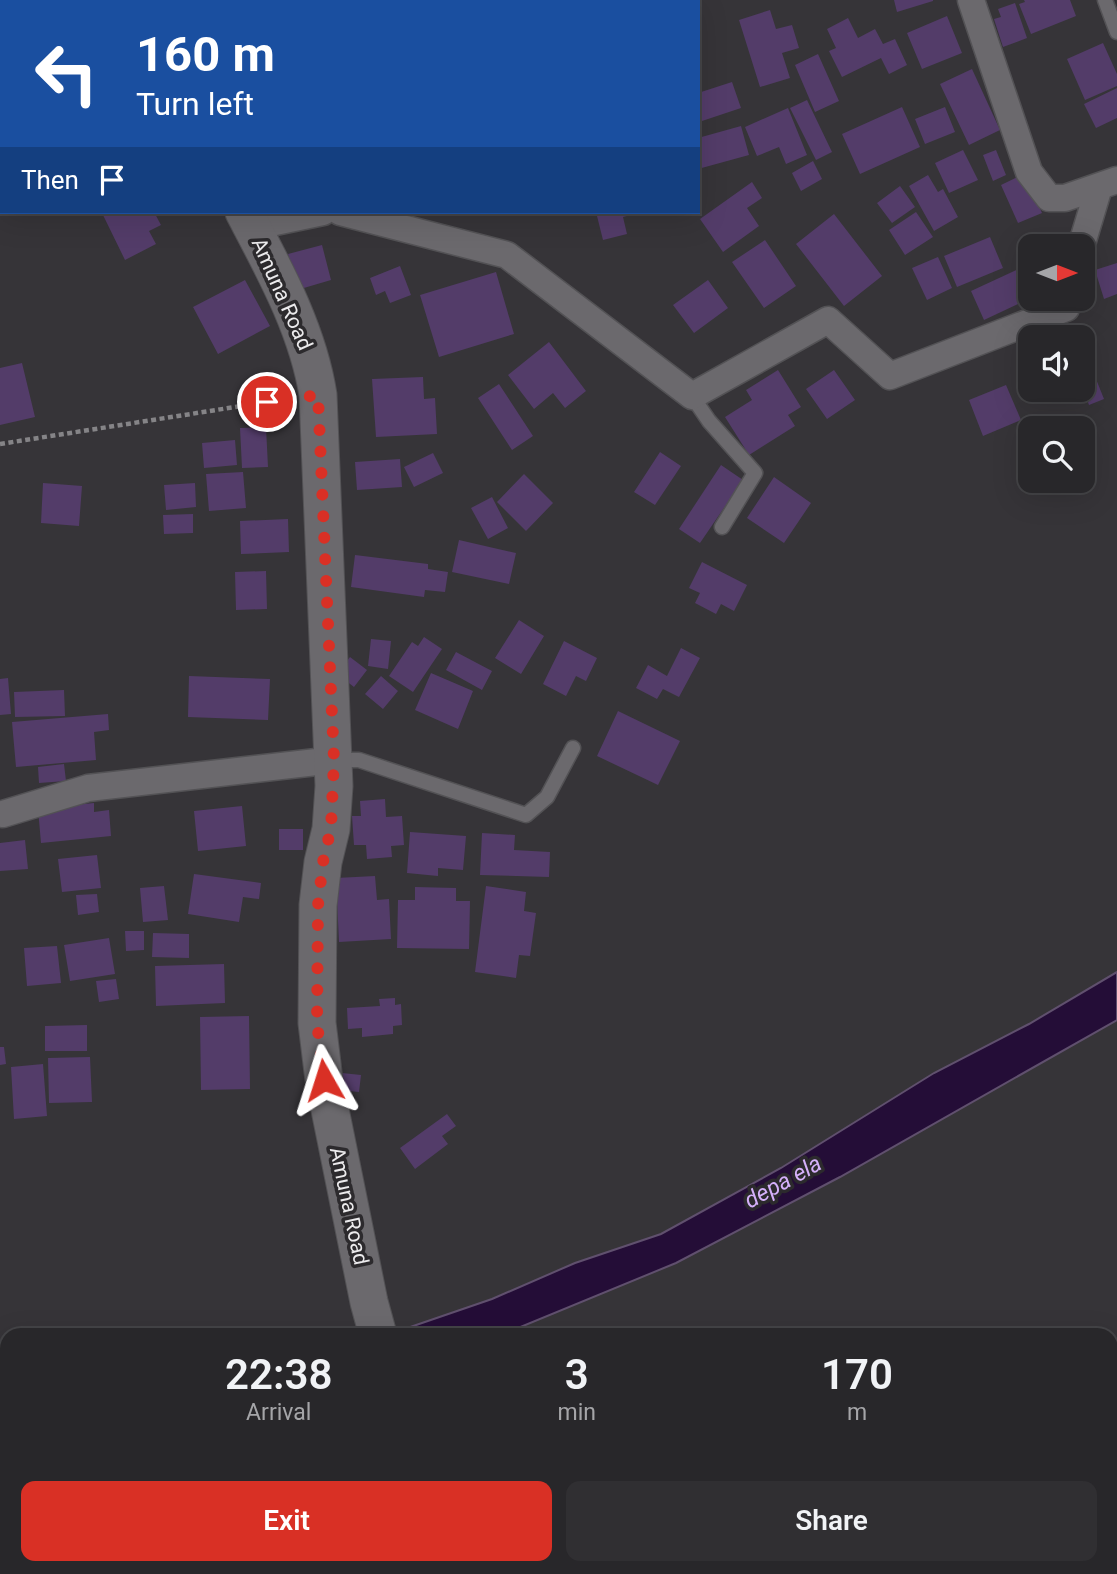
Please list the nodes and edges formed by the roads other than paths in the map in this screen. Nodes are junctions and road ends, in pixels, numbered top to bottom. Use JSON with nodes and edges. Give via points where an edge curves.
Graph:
{"nodes":[{"id":1,"x":971,"y":0,"type":"edge"},
{"id":2,"x":1105,"y":0,"type":"edge"},
{"id":3,"x":1117,"y":32,"type":"edge"},
{"id":4,"x":1108,"y":184,"type":"edge"},
{"id":5,"x":301,"y":214,"type":"edge"},
{"id":6,"x":348,"y":214,"type":"edge"},
{"id":7,"x":247,"y":219,"type":"edge"},
{"id":8,"x":1087,"y":234,"type":"edge"},
{"id":9,"x":1056,"y":312,"type":"edge"},
{"id":10,"x":692,"y":396,"type":"junction"},
{"id":11,"x":722,"y":527,"type":"dead end"},
{"id":12,"x":572,"y":748,"type":"dead end"},
{"id":13,"x":334,"y":760,"type":"junction"},
{"id":14,"x":3,"y":814,"type":"dead end"},
{"id":15,"x":374,"y":1319,"type":"edge"}],
"edges":[{"from":1,"to":4,"type":"street","via":[[1029,172],[1049,198],[1065,198]]},
{"from":2,"to":3,"type":"lane"},
{"from":4,"to":8,"type":"street"},
{"from":5,"to":7,"type":"street"},
{"from":6,"to":10,"type":"street","via":[[507,255]]},
{"from":7,"to":13,"type":"street","name":"Amuna Road","via":[[299,325],[318,395]]},
{"from":9,"to":10,"type":"street","via":[[890,376],[828,320]]},
{"from":10,"to":11,"type":"lane","via":[[755,473]]},
{"from":12,"to":13,"type":"lane","via":[[547,797],[526,815],[359,760]]},
{"from":13,"to":14,"type":"street","via":[[88,788]]},
{"from":13,"to":15,"type":"street","name":"Amuna Road","via":[[331,828],[318,905],[317,1023],[324,1080]]}]}
